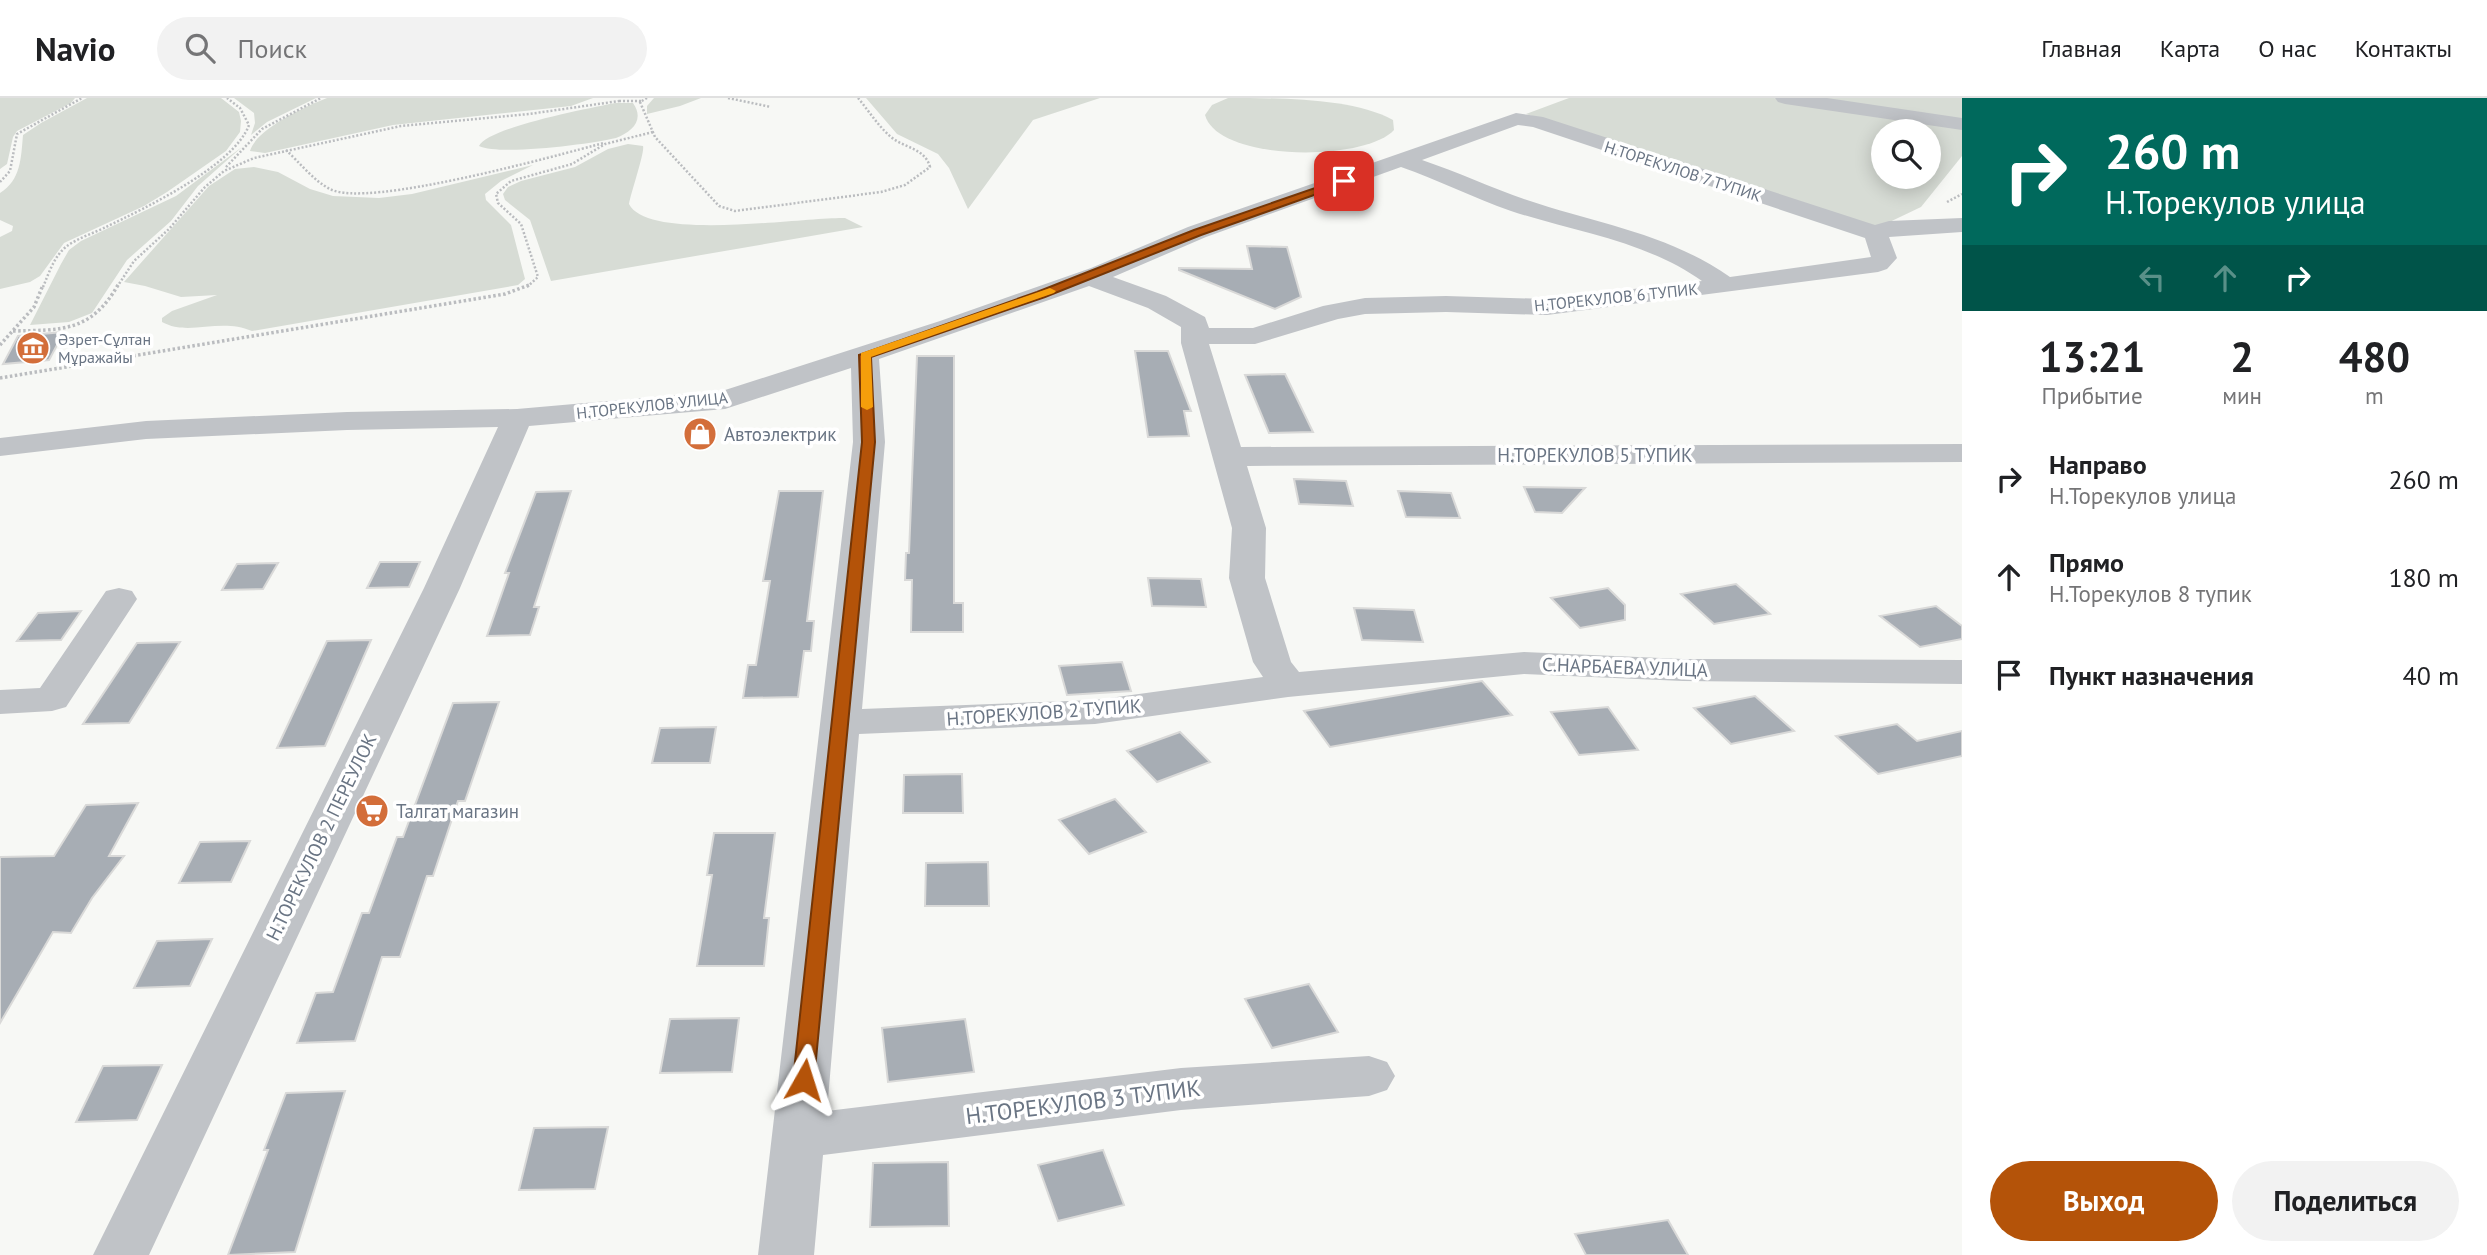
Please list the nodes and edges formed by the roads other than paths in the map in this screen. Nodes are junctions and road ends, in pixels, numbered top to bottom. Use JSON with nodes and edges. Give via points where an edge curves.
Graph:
{"nodes":[{"id":1,"x":1785,"y":98,"type":"edge"},
{"id":2,"x":1962,"y":124,"type":"edge"},
{"id":3,"x":1402,"y":160,"type":"junction"},
{"id":4,"x":1962,"y":225,"type":"edge"},
{"id":5,"x":1877,"y":234,"type":"junction"},
{"id":6,"x":1089,"y":277,"type":"junction"},
{"id":7,"x":1725,"y":285,"type":"junction"},
{"id":8,"x":1195,"y":336,"type":"junction"},
{"id":9,"x":865,"y":355,"type":"junction"},
{"id":10,"x":517,"y":418,"type":"junction"},
{"id":11,"x":0,"y":447,"type":"edge"},
{"id":12,"x":1962,"y":453,"type":"edge"},
{"id":13,"x":1228,"y":457,"type":"junction"},
{"id":14,"x":119,"y":599,"type":"dead end"},
{"id":15,"x":1962,"y":672,"type":"edge"},
{"id":16,"x":1288,"y":685,"type":"junction"},
{"id":17,"x":0,"y":702,"type":"edge"},
{"id":18,"x":840,"y":722,"type":"junction"},
{"id":19,"x":1369,"y":1076,"type":"dead end"},
{"id":20,"x":798,"y":1136,"type":"junction"},
{"id":21,"x":121,"y":1255,"type":"edge"},
{"id":22,"x":786,"y":1255,"type":"edge"}],
"edges":[{"from":1,"to":2,"type":"street"},
{"from":3,"to":5,"type":"street","name":"Н.ТОРЕКУЛОВ 7 ТУПИК","via":[[1488,116],[1525,118]]},
{"from":3,"to":6,"type":"street","name":"Н.ТОРЕКУЛОВ УЛИЦА","via":[[1197,232]]},
{"from":3,"to":7,"type":"street","via":[[1517,205],[1654,245],[1695,264]]},
{"from":4,"to":5,"type":"street","via":[[1889,228]]},
{"from":5,"to":7,"type":"street","name":"Н.ТОРЕКУЛОВ 6 ТУПИК","via":[[1884,258],[1878,264]]},
{"from":6,"to":8,"type":"street","via":[[1157,302],[1195,323]]},
{"from":6,"to":9,"type":"street","name":"Н.ТОРЕКУЛОВ УЛИЦА"},
{"from":7,"to":8,"type":"street","name":"Н.ТОРЕКУЛОВ 6 ТУПИК","via":[[1547,307],[1366,306],[1255,336]]},
{"from":8,"to":13,"type":"street"},
{"from":9,"to":10,"type":"street","name":"Н.ТОРЕКУЛОВ УЛИЦА","via":[[725,400]]},
{"from":9,"to":18,"type":"street","via":[[869,442]]},
{"from":10,"to":11,"type":"street","name":"Н.ТОРЕКУЛОВ УЛИЦА","via":[[146,430]]},
{"from":10,"to":21,"type":"street","name":"Н.ТОРЕКУЛОВ 2 ПЕРЕУЛОК","via":[[442,588]]},
{"from":12,"to":13,"type":"street","name":"Н.ТОРЕКУЛОВ 5 ТУПИК"},
{"from":13,"to":16,"type":"street","via":[[1249,528],[1247,578],[1272,662]]},
{"from":14,"to":17,"type":"street","via":[[52,699]]},
{"from":15,"to":16,"type":"street","name":"С.НАРБАЕВА УЛИЦА","via":[[1683,670],[1524,663]]},
{"from":16,"to":18,"type":"street","name":"Н.ТОРЕКУЛОВ 2 ТУПИК","via":[[1095,712]]},
{"from":18,"to":20,"type":"street"},
{"from":19,"to":20,"type":"street","name":"Н.ТОРЕКУЛОВ 3 ТУПИК","via":[[1181,1089]]},
{"from":20,"to":22,"type":"street"}]}
